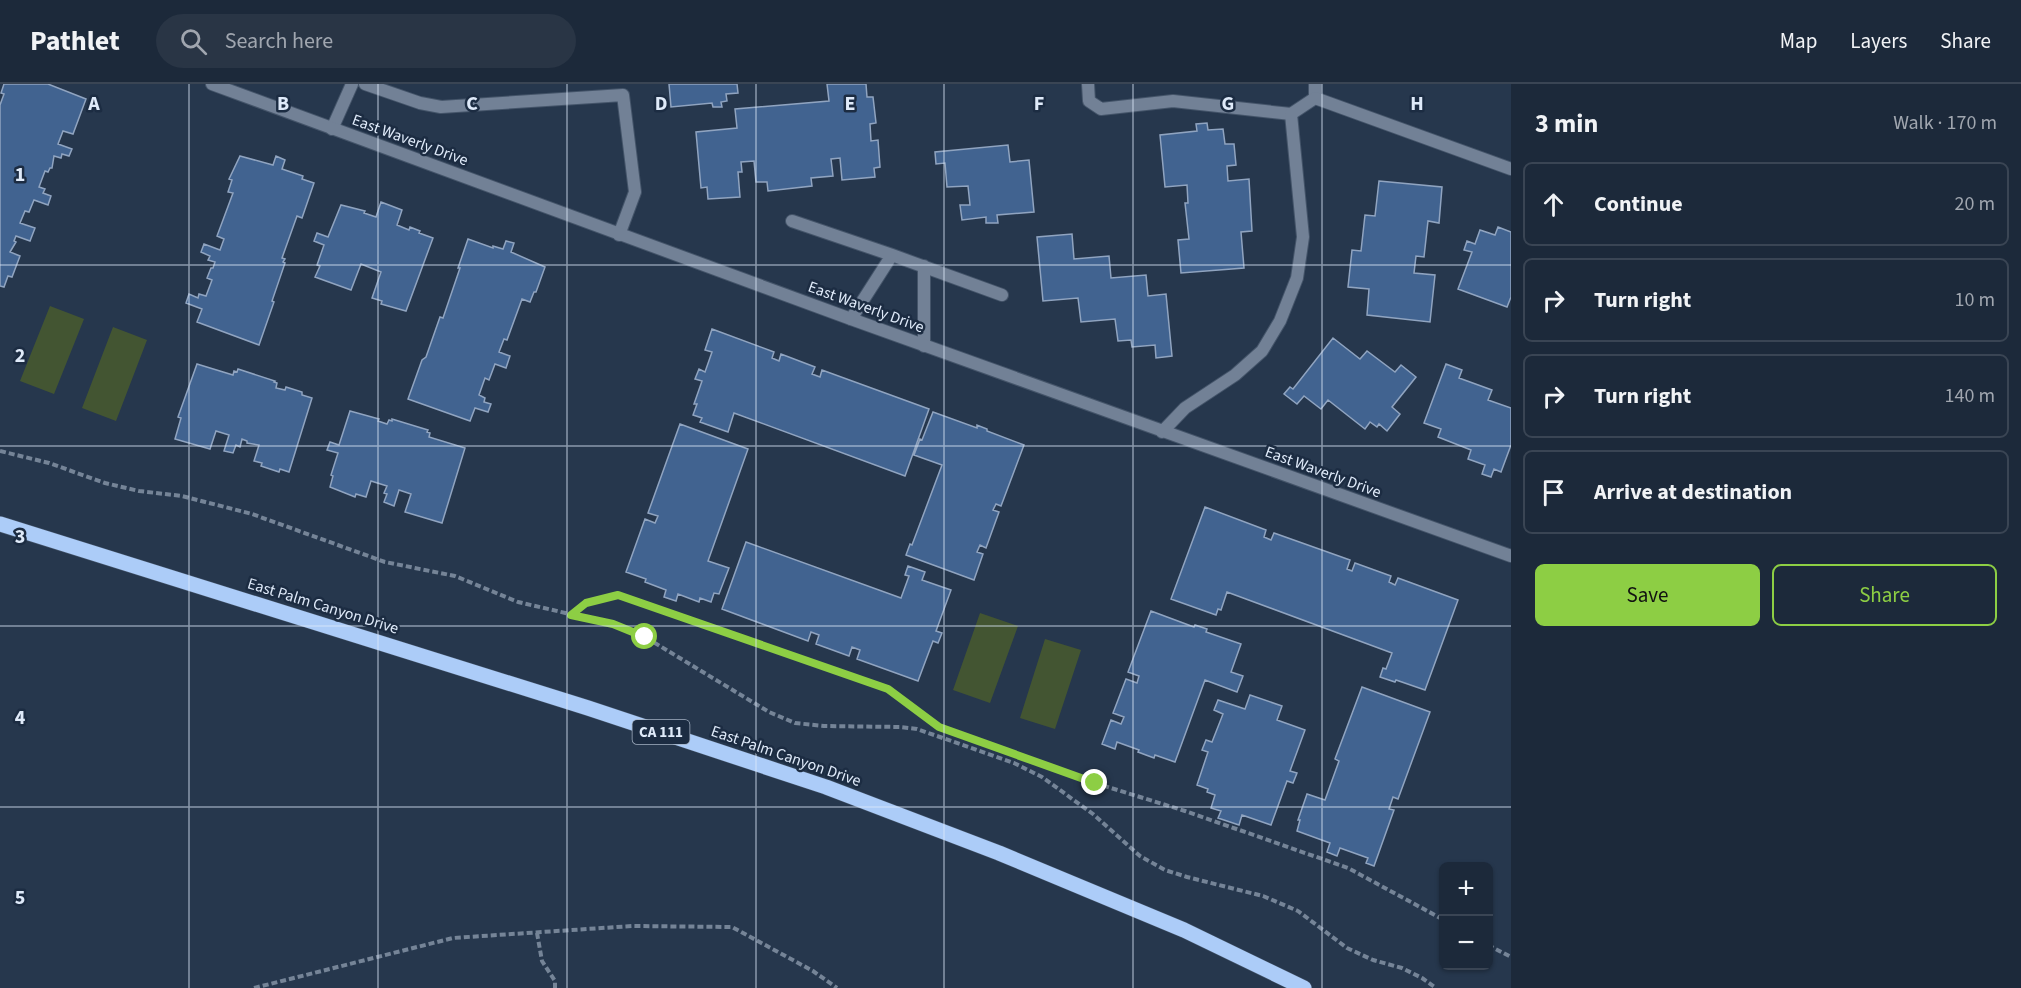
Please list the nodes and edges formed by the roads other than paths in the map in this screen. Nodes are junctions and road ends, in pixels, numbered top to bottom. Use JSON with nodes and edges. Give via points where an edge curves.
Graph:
{"nodes":[{"id":1,"x":212,"y":84,"type":"edge"},
{"id":2,"x":352,"y":84,"type":"edge"},
{"id":3,"x":365,"y":84,"type":"edge"},
{"id":4,"x":1088,"y":84,"type":"edge"},
{"id":5,"x":1315,"y":84,"type":"edge"},
{"id":6,"x":1315,"y":98,"type":"junction"},
{"id":7,"x":1291,"y":114,"type":"junction"},
{"id":8,"x":332,"y":129,"type":"junction"},
{"id":9,"x":1511,"y":169,"type":"edge"},
{"id":10,"x":792,"y":221,"type":"dead end"},
{"id":11,"x":620,"y":235,"type":"junction"},
{"id":12,"x":892,"y":255,"type":"junction"},
{"id":13,"x":924,"y":266,"type":"junction"},
{"id":14,"x":1002,"y":295,"type":"dead end"},
{"id":15,"x":851,"y":319,"type":"junction"},
{"id":16,"x":924,"y":346,"type":"junction"},
{"id":17,"x":1162,"y":432,"type":"junction"},
{"id":18,"x":0,"y":524,"type":"edge"},
{"id":19,"x":1511,"y":556,"type":"edge"},
{"id":20,"x":1304,"y":988,"type":"edge"}],
"edges":[{"from":1,"to":8,"type":"street","name":"East Waverly Drive"},
{"from":2,"to":8,"type":"street"},
{"from":3,"to":11,"type":"street","via":[[441,107],[623,95],[635,192]]},
{"from":4,"to":7,"type":"street","via":[[1089,101],[1101,109],[1173,101]]},
{"from":5,"to":6,"type":"street"},
{"from":6,"to":7,"type":"street"},
{"from":6,"to":9,"type":"street"},
{"from":7,"to":17,"type":"street","via":[[1303,237],[1297,278],[1280,321],[1262,351],[1235,375],[1185,408]]},
{"from":8,"to":11,"type":"street","name":"East Waverly Drive"},
{"from":10,"to":12,"type":"street"},
{"from":11,"to":15,"type":"street","name":"East Waverly Drive"},
{"from":12,"to":13,"type":"street"},
{"from":12,"to":15,"type":"street"},
{"from":13,"to":14,"type":"street"},
{"from":13,"to":16,"type":"street"},
{"from":15,"to":16,"type":"street","name":"East Waverly Drive"},
{"from":16,"to":17,"type":"street","name":"East Waverly Drive"},
{"from":17,"to":19,"type":"street","name":"East Waverly Drive"},
{"from":18,"to":20,"type":"main road","name":"East Palm Canyon Drive","number":"CA 111","via":[[826,787],[1173,925]]}]}
